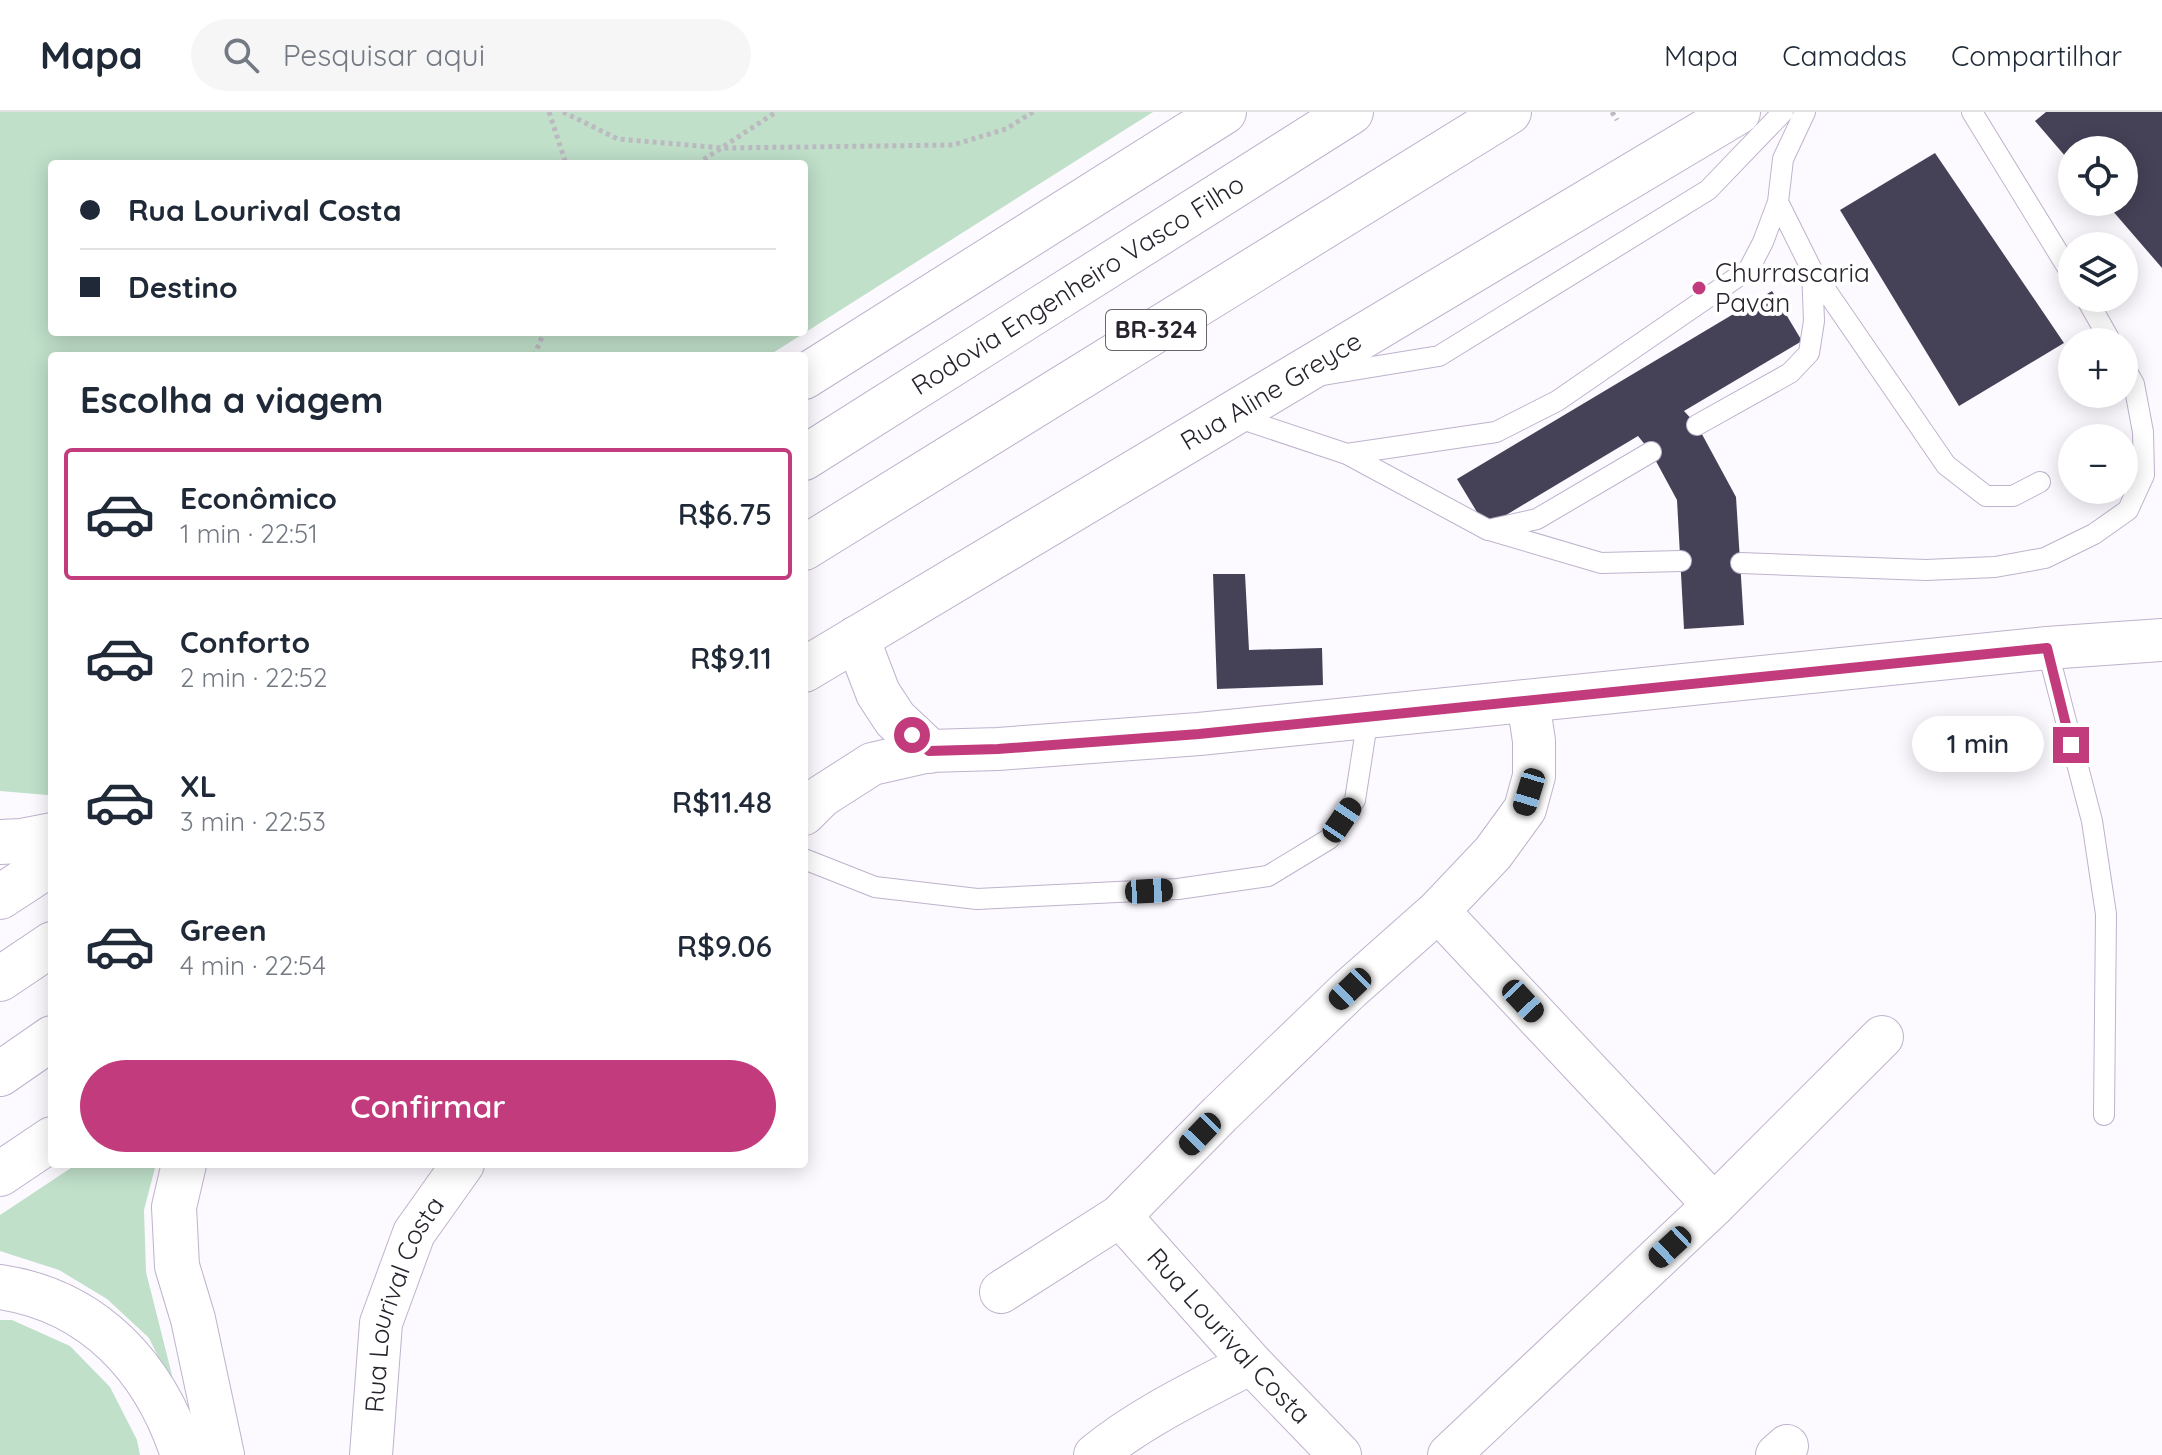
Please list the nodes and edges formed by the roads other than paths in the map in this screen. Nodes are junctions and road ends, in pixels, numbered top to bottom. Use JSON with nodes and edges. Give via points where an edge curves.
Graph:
{"nodes":[{"id":1,"x":1224,"y":112,"type":"edge"},
{"id":2,"x":1351,"y":112,"type":"edge"},
{"id":3,"x":1509,"y":112,"type":"edge"},
{"id":4,"x":1738,"y":112,"type":"edge"},
{"id":5,"x":1783,"y":112,"type":"edge"},
{"id":6,"x":1805,"y":112,"type":"edge"},
{"id":7,"x":1972,"y":112,"type":"edge"},
{"id":8,"x":1778,"y":202,"type":"junction"},
{"id":9,"x":2058,"y":252,"type":"edge"},
{"id":10,"x":1812,"y":270,"type":"junction"},
{"id":11,"x":808,"y":374,"type":"edge"},
{"id":12,"x":1291,"y":380,"type":"junction"},
{"id":13,"x":2138,"y":405,"type":"edge"},
{"id":14,"x":1230,"y":415,"type":"junction"},
{"id":15,"x":1697,"y":425,"type":"dead end"},
{"id":16,"x":1651,"y":452,"type":"dead end"},
{"id":17,"x":1347,"y":454,"type":"junction"},
{"id":18,"x":808,"y":455,"type":"edge"},
{"id":19,"x":2040,"y":482,"type":"dead end"},
{"id":20,"x":1488,"y":530,"type":"junction"},
{"id":21,"x":808,"y":546,"type":"edge"},
{"id":22,"x":1681,"y":561,"type":"dead end"},
{"id":23,"x":1741,"y":563,"type":"dead end"},
{"id":24,"x":857,"y":638,"type":"junction"},
{"id":25,"x":2162,"y":640,"type":"edge"},
{"id":26,"x":2047,"y":648,"type":"junction"},
{"id":27,"x":808,"y":668,"type":"edge"},
{"id":28,"x":1528,"y":701,"type":"junction"},
{"id":29,"x":1368,"y":717,"type":"junction"},
{"id":30,"x":929,"y":751,"type":"junction"},
{"id":31,"x":808,"y":810,"type":"edge"},
{"id":32,"x":48,"y":836,"type":"edge"},
{"id":33,"x":0,"y":842,"type":"edge"},
{"id":34,"x":808,"y":861,"type":"edge"},
{"id":35,"x":48,"y":866,"type":"edge"},
{"id":36,"x":0,"y":897,"type":"edge"},
{"id":37,"x":1438,"y":911,"type":"junction"},
{"id":38,"x":48,"y":947,"type":"edge"},
{"id":39,"x":0,"y":979,"type":"edge"},
{"id":40,"x":1882,"y":1037,"type":"dead end"},
{"id":41,"x":48,"y":1041,"type":"edge"},
{"id":42,"x":0,"y":1074,"type":"edge"},
{"id":43,"x":2104,"y":1115,"type":"dead end"},
{"id":44,"x":48,"y":1142,"type":"edge"},
{"id":45,"x":183,"y":1168,"type":"edge"},
{"id":46,"x":460,"y":1168,"type":"edge"},
{"id":47,"x":0,"y":1174,"type":"edge"},
{"id":48,"x":1714,"y":1205,"type":"junction"},
{"id":49,"x":1120,"y":1216,"type":"junction"},
{"id":50,"x":0,"y":1287,"type":"edge"},
{"id":51,"x":1001,"y":1292,"type":"dead end"},
{"id":52,"x":1251,"y":1363,"type":"junction"},
{"id":53,"x":183,"y":1455,"type":"edge"},
{"id":54,"x":222,"y":1455,"type":"edge"},
{"id":55,"x":371,"y":1455,"type":"edge"},
{"id":56,"x":1095,"y":1455,"type":"edge"},
{"id":57,"x":1340,"y":1455,"type":"edge"},
{"id":58,"x":1449,"y":1455,"type":"edge"}],
"edges":[{"from":1,"to":11,"type":"main road"},
{"from":2,"to":18,"type":"main road","name":"Rodovia Engenheiro Vasco Filho","number":"BR-324"},
{"from":3,"to":21,"type":"main road","number":"BR-324"},
{"from":4,"to":12,"type":"main road","name":"Rua Aline Greyce"},
{"from":5,"to":12,"type":"lane","via":[[1708,190],[1439,356]]},
{"from":6,"to":8,"type":"lane","via":[[1783,159]]},
{"from":7,"to":9,"type":"lane"},
{"from":8,"to":10,"type":"lane"},
{"from":8,"to":17,"type":"lane","via":[[1749,269],[1557,401],[1496,432]]},
{"from":10,"to":15,"type":"lane","via":[[1809,353],[1790,373]]},
{"from":10,"to":19,"type":"lane","via":[[1946,465],[1986,496],[2013,496]]},
{"from":12,"to":14,"type":"main road","name":"Rua Aline Greyce"},
{"from":13,"to":23,"type":"lane","via":[[2144,475],[2128,510],[2045,558],[1926,570]]},
{"from":14,"to":17,"type":"lane"},
{"from":14,"to":24,"type":"main road","name":"Rua Aline Greyce"},
{"from":16,"to":20,"type":"lane","via":[[1537,519]]},
{"from":17,"to":20,"type":"lane"},
{"from":20,"to":22,"type":"lane","via":[[1601,563]]},
{"from":24,"to":27,"type":"main road","name":"Rua Aline Greyce"},
{"from":24,"to":30,"type":"main road","via":[[878,693],[895,719]]},
{"from":25,"to":26,"type":"street"},
{"from":26,"to":28,"type":"street"},
{"from":26,"to":43,"type":"lane","via":[[2092,821],[2106,914]]},
{"from":28,"to":29,"type":"street"},
{"from":28,"to":37,"type":"street","via":[[1534,776],[1525,809],[1493,853]]},
{"from":29,"to":30,"type":"street"},
{"from":29,"to":34,"type":"lane","via":[[1355,800],[1329,839],[1268,876],[1178,889],[977,899],[875,887]]},
{"from":30,"to":31,"type":"street","via":[[872,764]]},
{"from":32,"to":33,"type":"main road"},
{"from":35,"to":36,"type":"main road"},
{"from":37,"to":48,"type":"street"},
{"from":37,"to":49,"type":"street","via":[[1318,1020]]},
{"from":38,"to":39,"type":"main road"},
{"from":40,"to":48,"type":"street"},
{"from":41,"to":42,"type":"main road"},
{"from":44,"to":47,"type":"main road"},
{"from":45,"to":54,"type":"main road","via":[[174,1207],[177,1266]]},
{"from":46,"to":55,"type":"street","name":"Rua Lourival Costa","via":[[414,1233],[381,1323]]},
{"from":48,"to":58,"type":"street"},
{"from":49,"to":51,"type":"street"},
{"from":49,"to":52,"type":"street","name":"Rua Lourival Costa"},
{"from":50,"to":53,"type":"main road","via":[[61,1304],[107,1334],[137,1363],[161,1402]]},
{"from":52,"to":56,"type":"street","via":[[1166,1408]]},
{"from":52,"to":57,"type":"street","name":"Rua Lourival Costa"}]}
